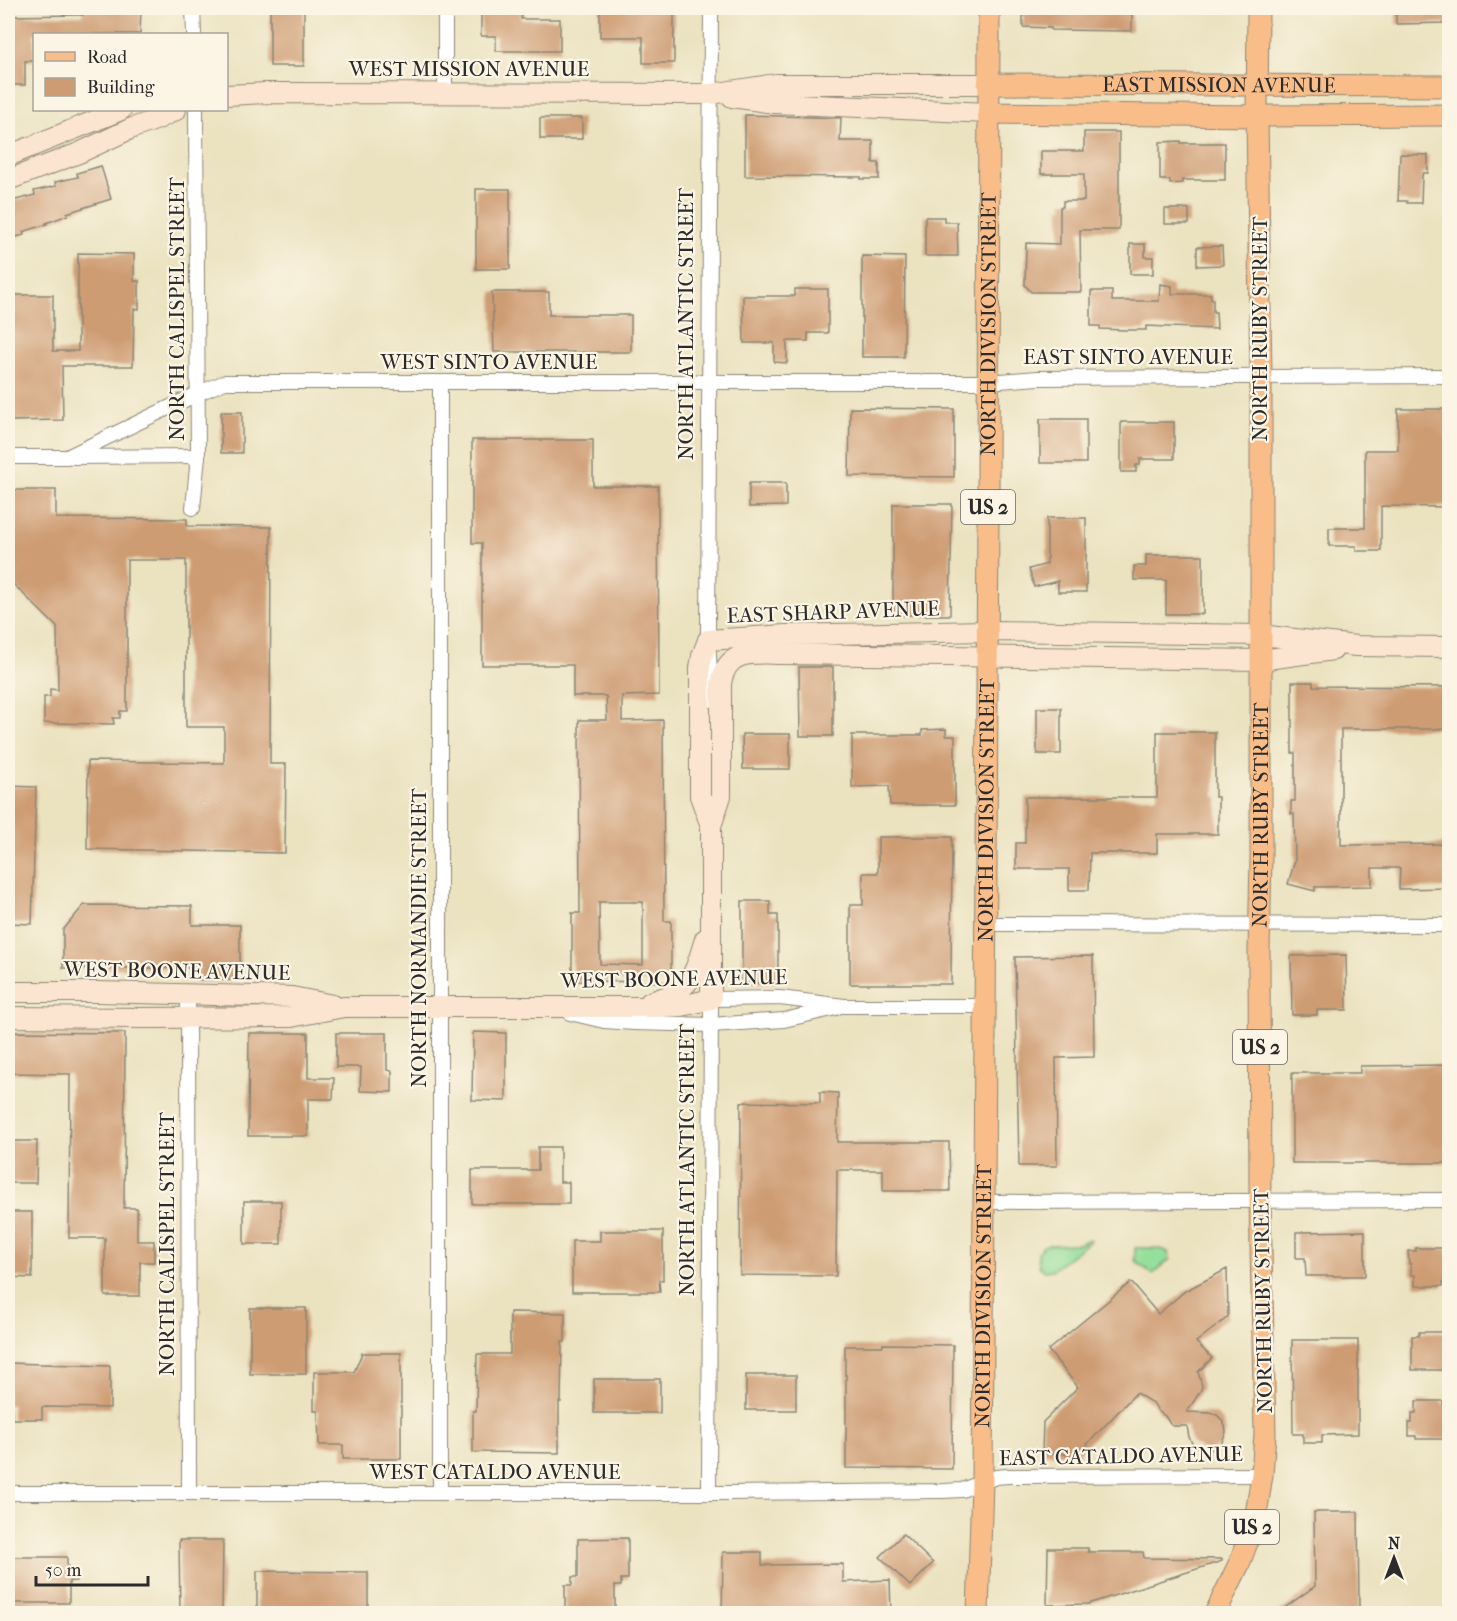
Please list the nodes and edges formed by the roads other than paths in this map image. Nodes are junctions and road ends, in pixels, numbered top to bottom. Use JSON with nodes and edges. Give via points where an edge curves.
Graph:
{"nodes":[{"id":1,"x":193,"y":8,"type":"edge"},
{"id":2,"x":446,"y":8,"type":"edge"},
{"id":3,"x":711,"y":8,"type":"edge"},
{"id":4,"x":988,"y":8,"type":"edge"},
{"id":5,"x":1258,"y":8,"type":"edge"},
{"id":6,"x":194,"y":33,"type":"edge"},
{"id":7,"x":988,"y":84,"type":"junction"},
{"id":8,"x":1259,"y":86,"type":"junction"},
{"id":9,"x":1449,"y":86,"type":"edge"},
{"id":10,"x":446,"y":93,"type":"junction"},
{"id":11,"x":711,"y":94,"type":"junction"},
{"id":12,"x":228,"y":95,"type":"edge"},
{"id":13,"x":119,"y":111,"type":"edge"},
{"id":14,"x":174,"y":111,"type":"edge"},
{"id":15,"x":196,"y":111,"type":"edge"},
{"id":16,"x":988,"y":113,"type":"junction"},
{"id":17,"x":1449,"y":115,"type":"edge"},
{"id":18,"x":1257,"y":116,"type":"junction"},
{"id":19,"x":8,"y":156,"type":"edge"},
{"id":20,"x":8,"y":180,"type":"edge"},
{"id":21,"x":1449,"y":376,"type":"edge"},
{"id":22,"x":1261,"y":378,"type":"junction"},
{"id":23,"x":709,"y":382,"type":"junction"},
{"id":24,"x":988,"y":382,"type":"junction"},
{"id":25,"x":440,"y":383,"type":"junction"},
{"id":26,"x":199,"y":393,"type":"junction"},
{"id":27,"x":198,"y":456,"type":"junction"},
{"id":28,"x":8,"y":457,"type":"edge"},
{"id":29,"x":67,"y":457,"type":"junction"},
{"id":30,"x":193,"y":508,"type":"dead end"},
{"id":31,"x":987,"y":631,"type":"junction"},
{"id":32,"x":1261,"y":634,"type":"junction"},
{"id":33,"x":708,"y":640,"type":"junction"},
{"id":34,"x":1356,"y":646,"type":"junction"},
{"id":35,"x":1449,"y":647,"type":"edge"},
{"id":36,"x":785,"y":654,"type":"junction"},
{"id":37,"x":987,"y":657,"type":"junction"},
{"id":38,"x":1261,"y":660,"type":"junction"},
{"id":39,"x":721,"y":717,"type":"junction"},
{"id":40,"x":711,"y":826,"type":"junction"},
{"id":41,"x":711,"y":922,"type":"junction"},
{"id":42,"x":985,"y":924,"type":"junction"},
{"id":43,"x":1259,"y":924,"type":"junction"},
{"id":44,"x":1449,"y":925,"type":"edge"},
{"id":45,"x":8,"y":992,"type":"edge"},
{"id":46,"x":188,"y":995,"type":"junction"},
{"id":47,"x":711,"y":999,"type":"junction"},
{"id":48,"x":540,"y":1006,"type":"junction"},
{"id":49,"x":844,"y":1006,"type":"junction"},
{"id":50,"x":985,"y":1006,"type":"junction"},
{"id":51,"x":344,"y":1007,"type":"junction"},
{"id":52,"x":440,"y":1007,"type":"junction"},
{"id":53,"x":632,"y":1007,"type":"junction"},
{"id":54,"x":8,"y":1017,"type":"edge"},
{"id":55,"x":188,"y":1017,"type":"junction"},
{"id":56,"x":711,"y":1025,"type":"junction"},
{"id":57,"x":1449,"y":1200,"type":"edge"},
{"id":58,"x":1260,"y":1201,"type":"junction"},
{"id":59,"x":984,"y":1202,"type":"junction"},
{"id":60,"x":1262,"y":1475,"type":"junction"},
{"id":61,"x":982,"y":1482,"type":"junction"},
{"id":62,"x":8,"y":1493,"type":"edge"},
{"id":63,"x":189,"y":1493,"type":"junction"},
{"id":64,"x":440,"y":1493,"type":"junction"},
{"id":65,"x":709,"y":1493,"type":"junction"},
{"id":66,"x":978,"y":1614,"type":"edge"},
{"id":67,"x":1215,"y":1614,"type":"edge"}],
"edges":[{"from":1,"to":6,"type":"street"},
{"from":2,"to":10,"type":"street"},
{"from":3,"to":11,"type":"street","name":"NORTH ATLANTIC STREET"},
{"from":4,"to":7,"type":"main road","name":"NORTH DIVISION STREET","number":"US 2"},
{"from":5,"to":8,"type":"main road","name":"NORTH RUBY STREET","number":"US 2"},
{"from":7,"to":8,"type":"main road","name":"EAST MISSION AVENUE"},
{"from":7,"to":11,"type":"street","name":"WEST MISSION AVENUE","via":[[776,84]]},
{"from":7,"to":16,"type":"main road","name":"NORTH DIVISION STREET","number":"US 2"},
{"from":8,"to":9,"type":"main road","name":"EAST MISSION AVENUE"},
{"from":8,"to":18,"type":"main road","name":"NORTH RUBY STREET","number":"US 2"},
{"from":10,"to":11,"type":"street","name":"WEST MISSION AVENUE"},
{"from":10,"to":12,"type":"street","name":"WEST MISSION AVENUE"},
{"from":11,"to":16,"type":"street","name":"WEST MISSION AVENUE","via":[[774,103]]},
{"from":11,"to":23,"type":"street","name":"NORTH ATLANTIC STREET"},
{"from":13,"to":19,"type":"street"},
{"from":14,"to":20,"type":"street"},
{"from":15,"to":26,"type":"street","name":"NORTH CALISPEL STREET"},
{"from":16,"to":18,"type":"main road","name":"EAST MISSION AVENUE"},
{"from":16,"to":24,"type":"main road","name":"NORTH DIVISION STREET","number":"US 2"},
{"from":17,"to":18,"type":"main road","name":"EAST MISSION AVENUE"},
{"from":18,"to":22,"type":"main road","name":"NORTH RUBY STREET","number":"US 2"},
{"from":21,"to":22,"type":"street","name":"EAST SINTO AVENUE"},
{"from":22,"to":24,"type":"street","name":"EAST SINTO AVENUE","via":[[1038,378]]},
{"from":22,"to":32,"type":"main road","name":"NORTH RUBY STREET","number":"US 2"},
{"from":23,"to":24,"type":"street","name":"WEST SINTO AVENUE"},
{"from":23,"to":25,"type":"street","name":"WEST SINTO AVENUE"},
{"from":23,"to":33,"type":"street","name":"NORTH ATLANTIC STREET"},
{"from":24,"to":31,"type":"main road","name":"NORTH DIVISION STREET","number":"US 2"},
{"from":25,"to":26,"type":"street","name":"WEST SINTO AVENUE","via":[[225,382]]},
{"from":25,"to":52,"type":"street","name":"NORTH NORMANDIE STREET"},
{"from":26,"to":27,"type":"street","name":"NORTH CALISPEL STREET"},
{"from":26,"to":29,"type":"street","name":"WEST SINTO AVENUE"},
{"from":27,"to":29,"type":"street"},
{"from":27,"to":30,"type":"street","name":"NORTH CALISPEL STREET"},
{"from":28,"to":29,"type":"street","name":"WEST SINTO AVENUE"},
{"from":31,"to":32,"type":"street","name":"EAST SHARP AVENUE"},
{"from":31,"to":33,"type":"street","name":"EAST SHARP AVENUE"},
{"from":31,"to":37,"type":"main road","name":"NORTH DIVISION STREET","number":"US 2"},
{"from":32,"to":34,"type":"street","name":"EAST SHARP AVENUE"},
{"from":32,"to":38,"type":"main road","name":"NORTH RUBY STREET","number":"US 2"},
{"from":33,"to":36,"type":"street","name":"EAST SHARP AVENUE"},
{"from":33,"to":39,"type":"street","name":"NORTH ATLANTIC STREET","via":[[711,687]]},
{"from":33,"to":40,"type":"street","name":"NORTH ATLANTIC STREET","via":[[700,668],[699,754],[700,796]]},
{"from":34,"to":35,"type":"street","name":"EAST SHARP AVENUE"},
{"from":34,"to":38,"type":"street","name":"EAST SHARP AVENUE"},
{"from":36,"to":37,"type":"street","name":"EAST SHARP AVENUE"},
{"from":36,"to":39,"type":"street","via":[[736,657],[729,662],[721,683]]},
{"from":37,"to":38,"type":"street","name":"EAST SHARP AVENUE"},
{"from":37,"to":42,"type":"main road","name":"NORTH DIVISION STREET","number":"US 2"},
{"from":38,"to":43,"type":"main road","name":"NORTH RUBY STREET","number":"US 2"},
{"from":39,"to":40,"type":"street","name":"NORTH ATLANTIC STREET","via":[[721,796]]},
{"from":40,"to":41,"type":"street","name":"NORTH ATLANTIC STREET"},
{"from":41,"to":47,"type":"street","name":"NORTH ATLANTIC STREET"},
{"from":41,"to":53,"type":"street","via":[[692,977],[684,988]]},
{"from":42,"to":43,"type":"street"},
{"from":42,"to":50,"type":"main road","name":"NORTH DIVISION STREET","number":"US 2"},
{"from":43,"to":44,"type":"street"},
{"from":43,"to":58,"type":"main road","name":"NORTH RUBY STREET","number":"US 2"},
{"from":45,"to":46,"type":"street","name":"WEST BOONE AVENUE"},
{"from":46,"to":51,"type":"street","name":"WEST BOONE AVENUE","via":[[292,997]]},
{"from":46,"to":55,"type":"street","name":"NORTH CALISPEL STREET"},
{"from":47,"to":49,"type":"street","name":"WEST BOONE AVENUE","via":[[780,998]]},
{"from":47,"to":53,"type":"street","name":"WEST BOONE AVENUE","via":[[682,1006]]},
{"from":47,"to":56,"type":"street","name":"NORTH ATLANTIC STREET"},
{"from":48,"to":52,"type":"street","name":"WEST BOONE AVENUE"},
{"from":48,"to":53,"type":"street","name":"WEST BOONE AVENUE"},
{"from":48,"to":56,"type":"street","name":"WEST BOONE AVENUE","via":[[604,1021]]},
{"from":49,"to":50,"type":"street","name":"WEST BOONE AVENUE"},
{"from":49,"to":56,"type":"street","name":"WEST BOONE AVENUE","via":[[784,1020]]},
{"from":50,"to":59,"type":"main road","name":"NORTH DIVISION STREET","number":"US 2"},
{"from":51,"to":52,"type":"street","name":"WEST BOONE AVENUE"},
{"from":51,"to":55,"type":"street","name":"WEST BOONE AVENUE","via":[[291,1017]]},
{"from":52,"to":64,"type":"street","name":"NORTH NORMANDIE STREET"},
{"from":54,"to":55,"type":"street","name":"WEST BOONE AVENUE"},
{"from":55,"to":63,"type":"street","name":"NORTH CALISPEL STREET"},
{"from":56,"to":65,"type":"street","name":"NORTH ATLANTIC STREET"},
{"from":57,"to":58,"type":"street"},
{"from":58,"to":59,"type":"street"},
{"from":58,"to":60,"type":"main road","name":"NORTH RUBY STREET","number":"US 2","via":[[1265,1434]]},
{"from":59,"to":61,"type":"main road","name":"NORTH DIVISION STREET","number":"US 2"},
{"from":60,"to":61,"type":"street","name":"EAST CATALDO AVENUE","via":[[1020,1476]]},
{"from":60,"to":67,"type":"main road","name":"NORTH RUBY STREET","number":"US 2","via":[[1255,1521]]},
{"from":61,"to":65,"type":"street","name":"WEST CATALDO AVENUE","via":[[962,1490],[943,1491]]},
{"from":61,"to":66,"type":"main road","name":"NORTH DIVISION STREET","number":"US 2"},
{"from":62,"to":63,"type":"street","name":"WEST CATALDO AVENUE"},
{"from":63,"to":64,"type":"street","name":"WEST CATALDO AVENUE"},
{"from":64,"to":65,"type":"street","name":"WEST CATALDO AVENUE"}]}
